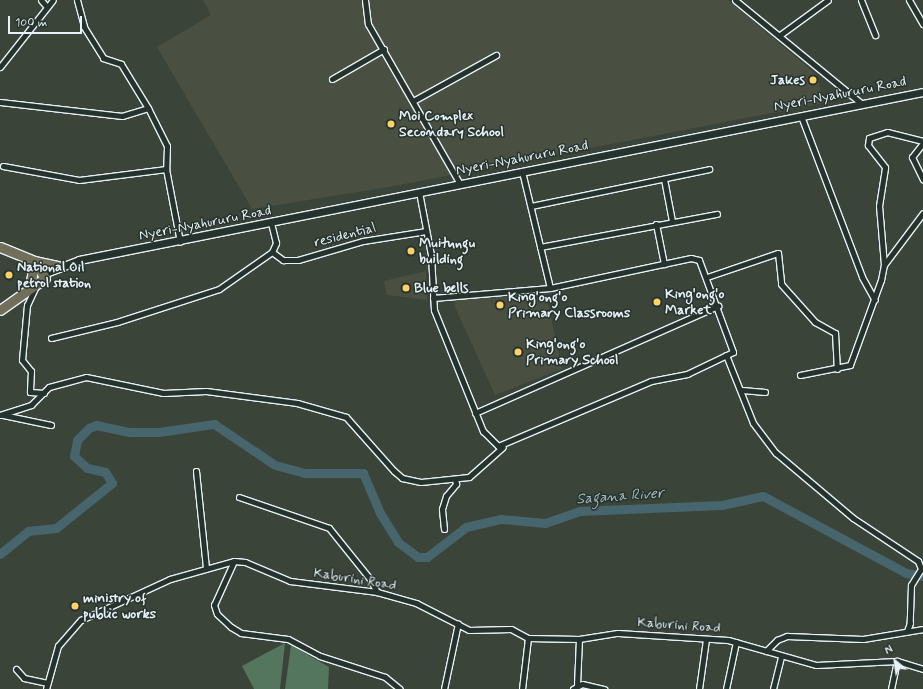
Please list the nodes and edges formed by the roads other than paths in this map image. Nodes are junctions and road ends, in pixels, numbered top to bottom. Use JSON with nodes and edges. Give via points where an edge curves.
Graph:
{"nodes":[{"id":1,"x":41,"y":0,"type":"edge"},
{"id":2,"x":53,"y":0,"type":"edge"},
{"id":3,"x":77,"y":0,"type":"edge"},
{"id":4,"x":365,"y":0,"type":"edge"},
{"id":5,"x":735,"y":0,"type":"edge"},
{"id":6,"x":828,"y":0,"type":"edge"},
{"id":7,"x":861,"y":0,"type":"edge"},
{"id":8,"x":909,"y":0,"type":"edge"},
{"id":9,"x":47,"y":7,"type":"junction"},
{"id":10,"x":923,"y":24,"type":"edge"},
{"id":11,"x":875,"y":34,"type":"dead end"},
{"id":12,"x":780,"y":35,"type":"junction"},
{"id":13,"x":384,"y":49,"type":"junction"},
{"id":14,"x":496,"y":55,"type":"dead end"},
{"id":15,"x":0,"y":68,"type":"edge"},
{"id":16,"x":332,"y":79,"type":"dead end"},
{"id":17,"x":923,"y":92,"type":"edge"},
{"id":18,"x":413,"y":101,"type":"junction"},
{"id":19,"x":0,"y":102,"type":"edge"},
{"id":20,"x":861,"y":103,"type":"junction"},
{"id":21,"x":148,"y":108,"type":"junction"},
{"id":22,"x":800,"y":116,"type":"junction"},
{"id":23,"x":923,"y":142,"type":"edge"},
{"id":24,"x":3,"y":166,"type":"dead end"},
{"id":25,"x":709,"y":168,"type":"dead end"},
{"id":26,"x":166,"y":169,"type":"junction"},
{"id":27,"x":522,"y":171,"type":"junction"},
{"id":28,"x":664,"y":179,"type":"junction"},
{"id":29,"x":923,"y":180,"type":"edge"},
{"id":30,"x":460,"y":184,"type":"junction"},
{"id":31,"x":419,"y":192,"type":"junction"},
{"id":32,"x":531,"y":206,"type":"junction"},
{"id":33,"x":923,"y":213,"type":"edge"},
{"id":34,"x":716,"y":214,"type":"dead end"},
{"id":35,"x":672,"y":221,"type":"junction"},
{"id":36,"x":271,"y":223,"type":"junction"},
{"id":37,"x":656,"y":224,"type":"junction"},
{"id":38,"x":426,"y":231,"type":"junction"},
{"id":39,"x":180,"y":242,"type":"junction"},
{"id":40,"x":540,"y":247,"type":"junction"},
{"id":41,"x":2,"y":248,"type":"edge"},
{"id":42,"x":127,"y":252,"type":"junction"},
{"id":43,"x":272,"y":252,"type":"junction"},
{"id":44,"x":33,"y":263,"type":"junction"},
{"id":45,"x":664,"y":264,"type":"junction"},
{"id":46,"x":884,"y":265,"type":"junction"},
{"id":47,"x":58,"y":266,"type":"junction"},
{"id":48,"x":707,"y":277,"type":"junction"},
{"id":49,"x":39,"y":279,"type":"junction"},
{"id":50,"x":550,"y":288,"type":"junction"},
{"id":51,"x":432,"y":298,"type":"junction"},
{"id":52,"x":875,"y":300,"type":"junction"},
{"id":53,"x":0,"y":305,"type":"edge"},
{"id":54,"x":718,"y":306,"type":"junction"},
{"id":55,"x":0,"y":310,"type":"edge"},
{"id":56,"x":51,"y":338,"type":"dead end"},
{"id":57,"x":726,"y":356,"type":"junction"},
{"id":58,"x":837,"y":369,"type":"junction"},
{"id":59,"x":800,"y":375,"type":"dead end"},
{"id":60,"x":742,"y":390,"type":"junction"},
{"id":61,"x":765,"y":392,"type":"dead end"},
{"id":62,"x":44,"y":393,"type":"junction"},
{"id":63,"x":475,"y":413,"type":"junction"},
{"id":64,"x":1,"y":415,"type":"edge"},
{"id":65,"x":51,"y":425,"type":"dead end"},
{"id":66,"x":503,"y":447,"type":"junction"},
{"id":67,"x":196,"y":471,"type":"dead end"},
{"id":68,"x":455,"y":479,"type":"junction"},
{"id":69,"x":239,"y":497,"type":"dead end"},
{"id":70,"x":444,"y":529,"type":"dead end"},
{"id":71,"x":234,"y":561,"type":"junction"},
{"id":72,"x":206,"y":568,"type":"junction"},
{"id":73,"x":377,"y":592,"type":"junction"},
{"id":74,"x":458,"y":623,"type":"junction"},
{"id":75,"x":923,"y":629,"type":"edge"},
{"id":76,"x":907,"y":631,"type":"junction"},
{"id":77,"x":528,"y":638,"type":"junction"},
{"id":78,"x":579,"y":639,"type":"junction"},
{"id":79,"x":706,"y":639,"type":"junction"},
{"id":80,"x":736,"y":642,"type":"junction"},
{"id":81,"x":766,"y":651,"type":"junction"},
{"id":82,"x":781,"y":656,"type":"junction"},
{"id":83,"x":897,"y":661,"type":"junction"},
{"id":84,"x":16,"y":669,"type":"dead end"},
{"id":85,"x":923,"y":669,"type":"edge"},
{"id":86,"x":47,"y":683,"type":"junction"},
{"id":87,"x":579,"y":687,"type":"edge"},
{"id":88,"x":46,"y":689,"type":"edge"},
{"id":89,"x":400,"y":689,"type":"edge"},
{"id":90,"x":444,"y":689,"type":"edge"},
{"id":91,"x":522,"y":689,"type":"edge"},
{"id":92,"x":604,"y":689,"type":"edge"},
{"id":93,"x":699,"y":689,"type":"edge"},
{"id":94,"x":726,"y":689,"type":"edge"},
{"id":95,"x":773,"y":689,"type":"edge"},
{"id":96,"x":891,"y":689,"type":"edge"}],
"edges":[{"from":1,"to":9,"type":"street"},
{"from":2,"to":9,"type":"street"},
{"from":3,"to":21,"type":"street","via":[[84,27],[102,58],[107,62],[121,64]]},
{"from":4,"to":13,"type":"street","via":[[366,19]]},
{"from":5,"to":12,"type":"street"},
{"from":6,"to":12,"type":"street"},
{"from":7,"to":11,"type":"street"},
{"from":8,"to":10,"type":"street"},
{"from":9,"to":15,"type":"street"},
{"from":12,"to":20,"type":"street"},
{"from":13,"to":16,"type":"street"},
{"from":13,"to":18,"type":"street"},
{"from":14,"to":18,"type":"street"},
{"from":17,"to":20,"type":"main road","name":"Nyeri-Nyahururu Road"},
{"from":18,"to":30,"type":"street"},
{"from":19,"to":21,"type":"street","via":[[17,106],[122,116]]},
{"from":20,"to":22,"type":"main road","name":"Nyeri-Nyahururu Road"},
{"from":21,"to":26,"type":"street","via":[[167,146]]},
{"from":22,"to":27,"type":"main road","name":"Nyeri-Nyahururu Road"},
{"from":22,"to":52,"type":"street","via":[[862,277]]},
{"from":23,"to":29,"type":"street","via":[[912,157]]},
{"from":23,"to":46,"type":"street","via":[[887,132],[869,138],[868,145],[885,167],[879,206]]},
{"from":24,"to":26,"type":"street","via":[[85,180]]},
{"from":25,"to":28,"type":"street"},
{"from":26,"to":39,"type":"street"},
{"from":27,"to":30,"type":"main road","name":"Nyeri-Nyahururu Road"},
{"from":27,"to":32,"type":"street"},
{"from":28,"to":32,"type":"street"},
{"from":28,"to":35,"type":"street"},
{"from":30,"to":31,"type":"main road","name":"Nyeri-Nyahururu Road"},
{"from":31,"to":36,"type":"main road","name":"Nyeri-Nyahururu Road"},
{"from":31,"to":38,"type":"street"},
{"from":32,"to":40,"type":"street"},
{"from":33,"to":46,"type":"street"},
{"from":34,"to":35,"type":"street"},
{"from":35,"to":37,"type":"street"},
{"from":36,"to":39,"type":"main road","name":"Nyeri-Nyahururu Road"},
{"from":36,"to":43,"type":"street","via":[[276,242]]},
{"from":37,"to":40,"type":"street"},
{"from":37,"to":45,"type":"street"},
{"from":38,"to":43,"type":"street","name":"residential","via":[[350,244],[298,260],[283,260]]},
{"from":38,"to":51,"type":"street"},
{"from":39,"to":42,"type":"main road","name":"Nyeri-Nyahururu Road"},
{"from":40,"to":50,"type":"street"},
{"from":41,"to":44,"type":"highway"},
{"from":42,"to":47,"type":"main road","name":"Nyeri-Nyahururu Road"},
{"from":42,"to":49,"type":"main road","name":"Nyeri-Nyahururu Road","via":[[63,269]]},
{"from":43,"to":56,"type":"street","via":[[219,289],[117,322]]},
{"from":44,"to":47,"type":"highway"},
{"from":44,"to":49,"type":"highway"},
{"from":44,"to":49,"type":"highway"},
{"from":45,"to":48,"type":"street","via":[[695,258],[702,263]]},
{"from":45,"to":50,"type":"street"},
{"from":46,"to":52,"type":"street"},
{"from":47,"to":49,"type":"main road","name":"Nyeri-Nyahururu Road"},
{"from":48,"to":54,"type":"street"},
{"from":48,"to":58,"type":"street","via":[[778,253],[780,284],[815,322],[835,333]]},
{"from":49,"to":53,"type":"highway"},
{"from":49,"to":55,"type":"highway"},
{"from":49,"to":62,"type":"street","via":[[27,305],[22,360],[31,371],[30,392]]},
{"from":50,"to":51,"type":"street"},
{"from":51,"to":63,"type":"street","via":[[438,322]]},
{"from":52,"to":58,"type":"street","via":[[850,366]]},
{"from":54,"to":57,"type":"street","via":[[733,347],[733,352]]},
{"from":54,"to":63,"type":"street"},
{"from":57,"to":60,"type":"street"},
{"from":57,"to":66,"type":"street","via":[[687,374],[651,381]]},
{"from":58,"to":59,"type":"street"},
{"from":60,"to":61,"type":"street"},
{"from":60,"to":76,"type":"street","via":[[753,423],[776,453],[853,518],[918,562],[921,569],[911,585],[910,623]]},
{"from":62,"to":64,"type":"street","via":[[30,405]]},
{"from":62,"to":68,"type":"street","via":[[49,387],[86,377],[163,393],[206,391],[297,403],[346,417],[402,478],[426,483]]},
{"from":63,"to":66,"type":"street","via":[[487,437]]},
{"from":64,"to":65,"type":"street"},
{"from":66,"to":68,"type":"street","via":[[476,473]]},
{"from":67,"to":72,"type":"street"},
{"from":68,"to":70,"type":"street","via":[[456,486],[446,496],[442,509]]},
{"from":69,"to":73,"type":"street","via":[[329,528],[370,579]]},
{"from":71,"to":72,"type":"street","name":"Kaburini Road"},
{"from":71,"to":73,"type":"street","name":"Kaburini Road","via":[[245,562],[290,580]]},
{"from":71,"to":89,"type":"street","via":[[214,605],[217,614],[231,627],[241,633],[284,638],[320,656],[385,677]]},
{"from":72,"to":86,"type":"street","name":"Kaburini Road","via":[[170,578],[70,628],[58,646]]},
{"from":73,"to":74,"type":"street","name":"Kaburini Road","via":[[427,607]]},
{"from":74,"to":77,"type":"street","name":"Kaburini Road","via":[[469,630],[511,629]]},
{"from":74,"to":90,"type":"street"},
{"from":75,"to":76,"type":"street"},
{"from":76,"to":81,"type":"street","via":[[863,640],[788,636],[773,643]]},
{"from":77,"to":78,"type":"street","name":"Kaburini Road"},
{"from":77,"to":91,"type":"street"},
{"from":78,"to":79,"type":"street","name":"Kaburini Road","via":[[618,633]]},
{"from":78,"to":87,"type":"street"},
{"from":79,"to":80,"type":"street","name":"Kaburini Road"},
{"from":79,"to":93,"type":"street"},
{"from":80,"to":81,"type":"street","name":"Kaburini Road"},
{"from":80,"to":94,"type":"street"},
{"from":81,"to":82,"type":"street","name":"Kaburini Road"},
{"from":82,"to":83,"type":"street","name":"Kaburini Road","via":[[816,665]]},
{"from":82,"to":95,"type":"street"},
{"from":83,"to":85,"type":"street","name":"Kaburini Road"},
{"from":83,"to":96,"type":"street"},
{"from":84,"to":86,"type":"street","via":[[24,678]]},
{"from":86,"to":88,"type":"street","name":"Kaburini Road"},
{"from":87,"to":92,"type":"street"}]}
